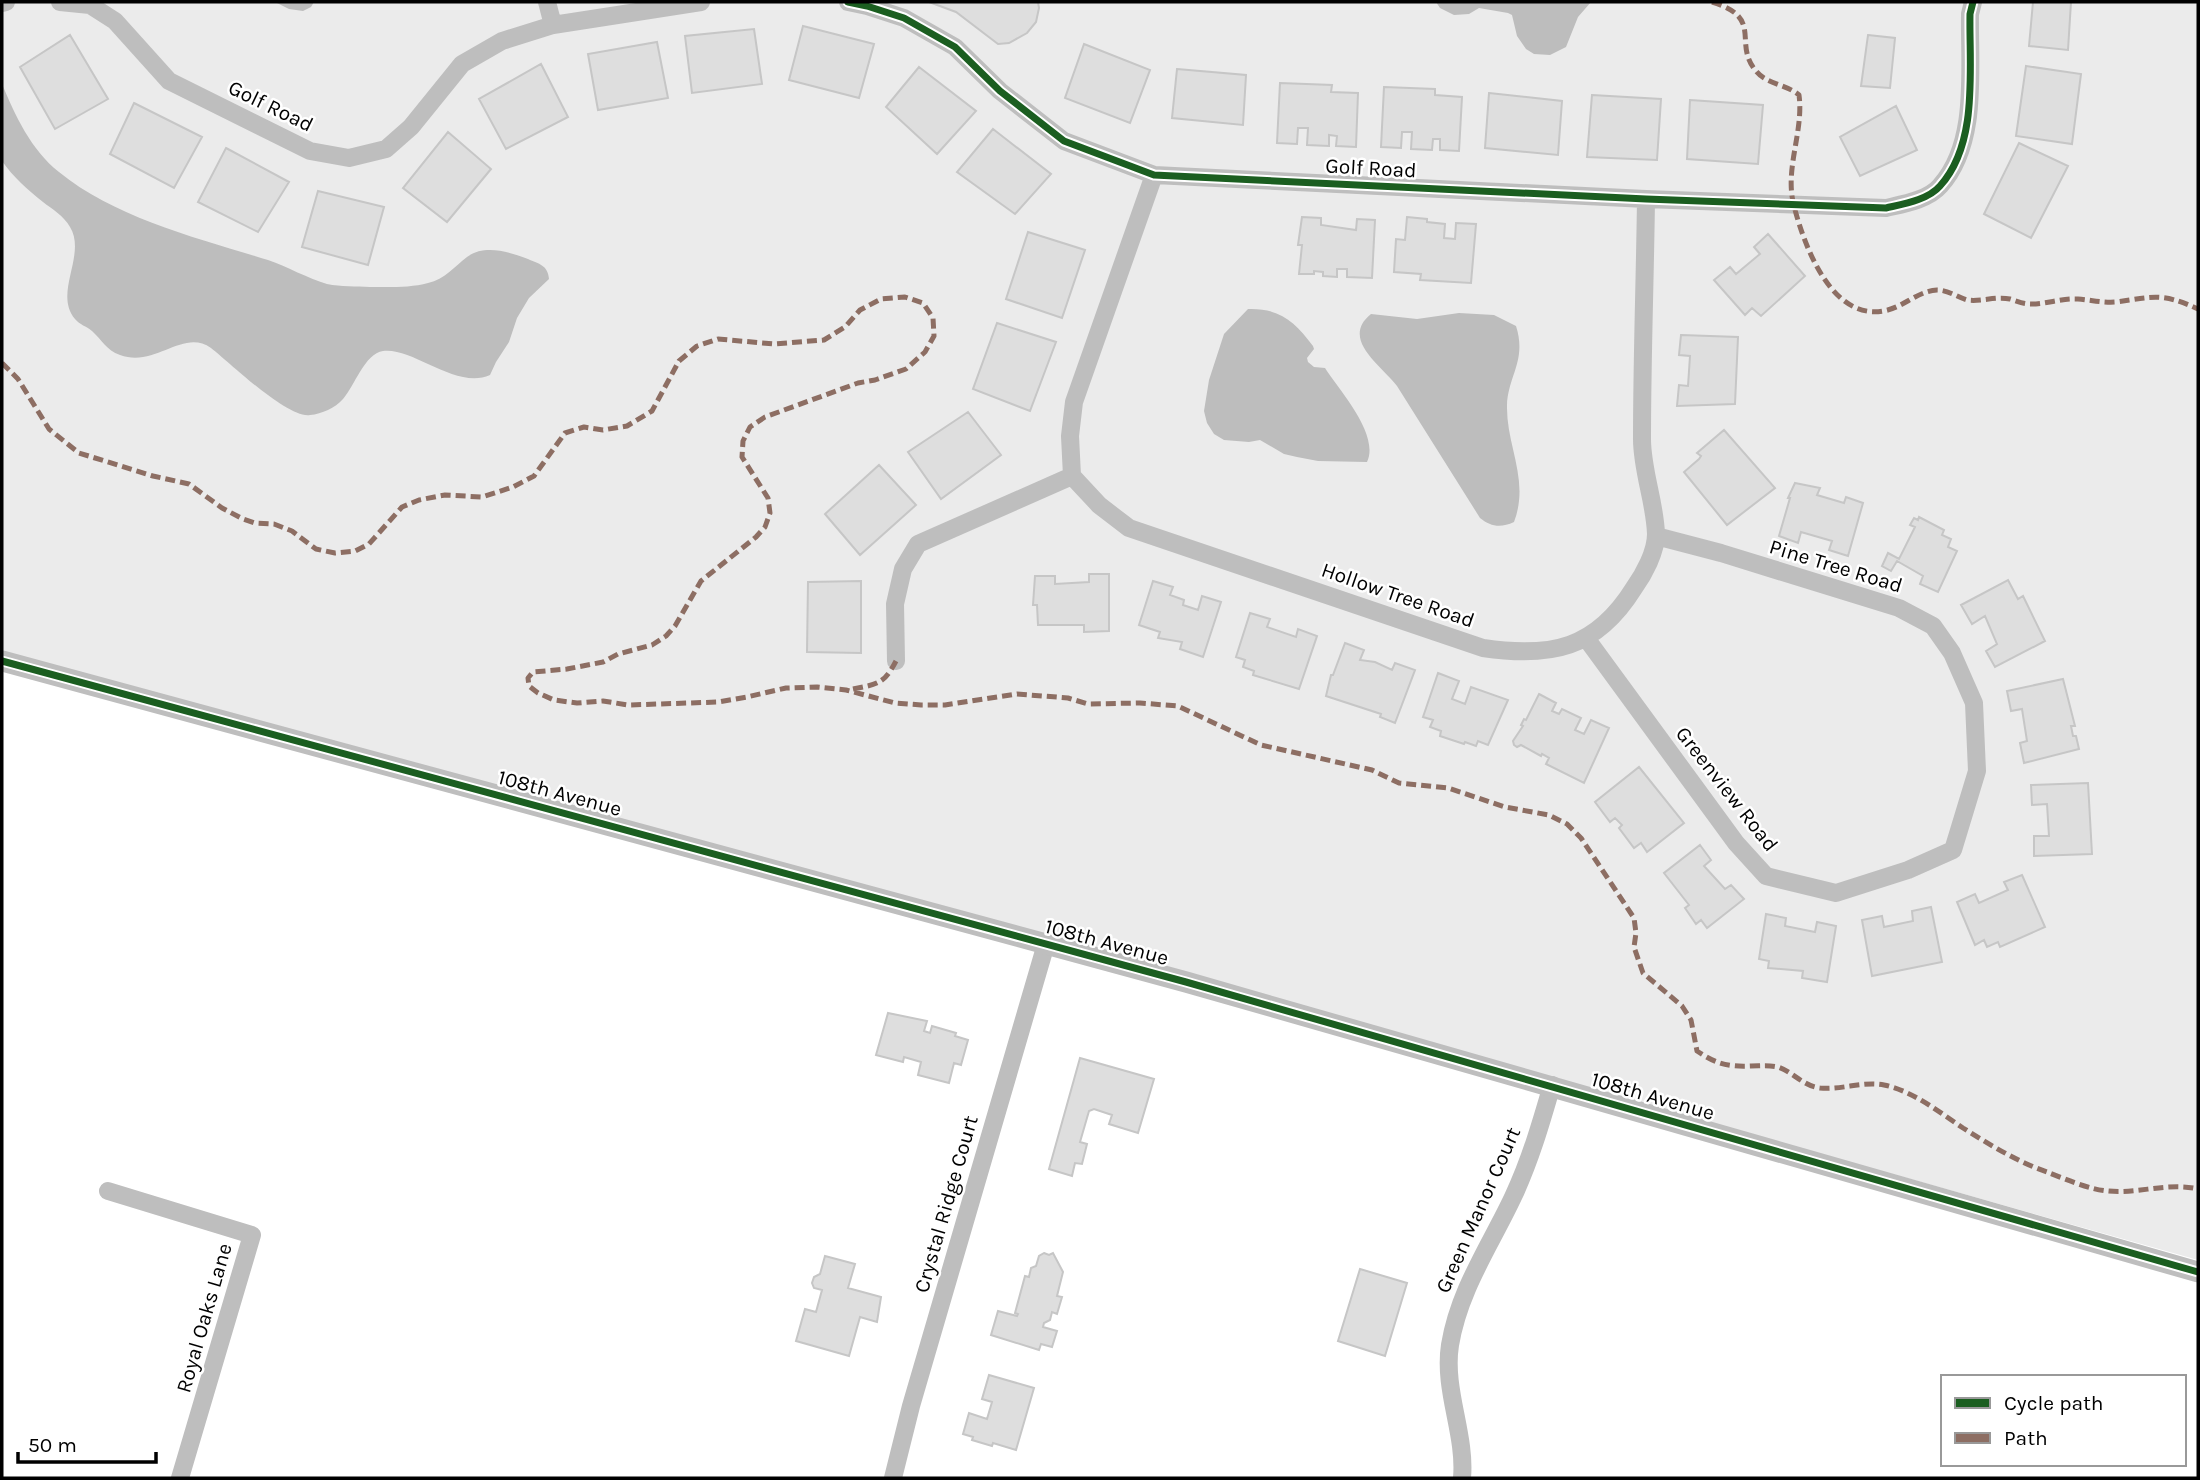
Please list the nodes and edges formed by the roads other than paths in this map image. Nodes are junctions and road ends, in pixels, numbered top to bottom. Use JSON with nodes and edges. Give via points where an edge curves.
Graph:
{"nodes":[{"id":1,"x":60,"y":2,"type":"edge"},
{"id":2,"x":547,"y":2,"type":"edge"},
{"id":3,"x":701,"y":2,"type":"edge"},
{"id":4,"x":848,"y":2,"type":"edge"},
{"id":5,"x":1973,"y":2,"type":"edge"},
{"id":6,"x":553,"y":25,"type":"junction"},
{"id":7,"x":1154,"y":175,"type":"junction"},
{"id":8,"x":1646,"y":199,"type":"junction"},
{"id":9,"x":1072,"y":476,"type":"junction"},
{"id":10,"x":1656,"y":536,"type":"junction"},
{"id":11,"x":1586,"y":638,"type":"junction"},
{"id":12,"x":2,"y":661,"type":"edge"},
{"id":13,"x":897,"y":661,"type":"dead end"},
{"id":14,"x":1954,"y":850,"type":"joint"},
{"id":15,"x":1046,"y":944,"type":"junction"},
{"id":16,"x":1552,"y":1085,"type":"junction"},
{"id":17,"x":108,"y":1191,"type":"dead end"},
{"id":18,"x":2198,"y":1272,"type":"edge"},
{"id":19,"x":180,"y":1478,"type":"edge"},
{"id":20,"x":892,"y":1478,"type":"edge"},
{"id":21,"x":1462,"y":1478,"type":"edge"}],
"edges":[{"from":1,"to":6,"type":"street","name":"Golf Road","via":[[90,5],[115,21],[169,81],[310,151],[349,159],[386,149],[411,127],[462,64],[502,41]]},
{"from":2,"to":6,"type":"street"},
{"from":3,"to":6,"type":"street","name":"Golf Road"},
{"from":4,"to":7,"type":"street","name":"Golf Road","via":[[904,18],[955,47],[1000,91],[1064,141]]},
{"from":5,"to":8,"type":"street","name":"Golf Road","via":[[1968,121],[1959,157],[1939,188],[1912,202],[1886,208]]},
{"from":7,"to":8,"type":"street","name":"Golf Road"},
{"from":7,"to":9,"type":"street","via":[[1074,401]]},
{"from":8,"to":10,"type":"street","name":"Hollow Tree Road","via":[[1642,443]]},
{"from":9,"to":11,"type":"street","name":"Hollow Tree Road","via":[[1129,528],[1483,648],[1519,653],[1555,649]]},
{"from":9,"to":13,"type":"street","via":[[918,544],[903,569],[895,604]]},
{"from":10,"to":11,"type":"street","name":"Hollow Tree Road","via":[[1644,572],[1620,610]]},
{"from":10,"to":14,"type":"street","name":"Pine Tree Road","via":[[1899,608],[1933,626],[1952,653],[1974,703],[1977,771]]},
{"from":11,"to":14,"type":"street","name":"Greenview Road","via":[[1736,843],[1766,876],[1836,892]]},
{"from":12,"to":15,"type":"street","name":"108th Avenue"},
{"from":15,"to":16,"type":"street","name":"108th Avenue"},
{"from":15,"to":20,"type":"street","name":"Crystal Ridge Court"},
{"from":16,"to":18,"type":"street","name":"108th Avenue"},
{"from":16,"to":21,"type":"street","name":"Green Manor Court","via":[[1533,1150],[1458,1312],[1450,1347],[1450,1377]]},
{"from":17,"to":19,"type":"street","name":"Royal Oaks Lane","via":[[252,1235]]}]}
